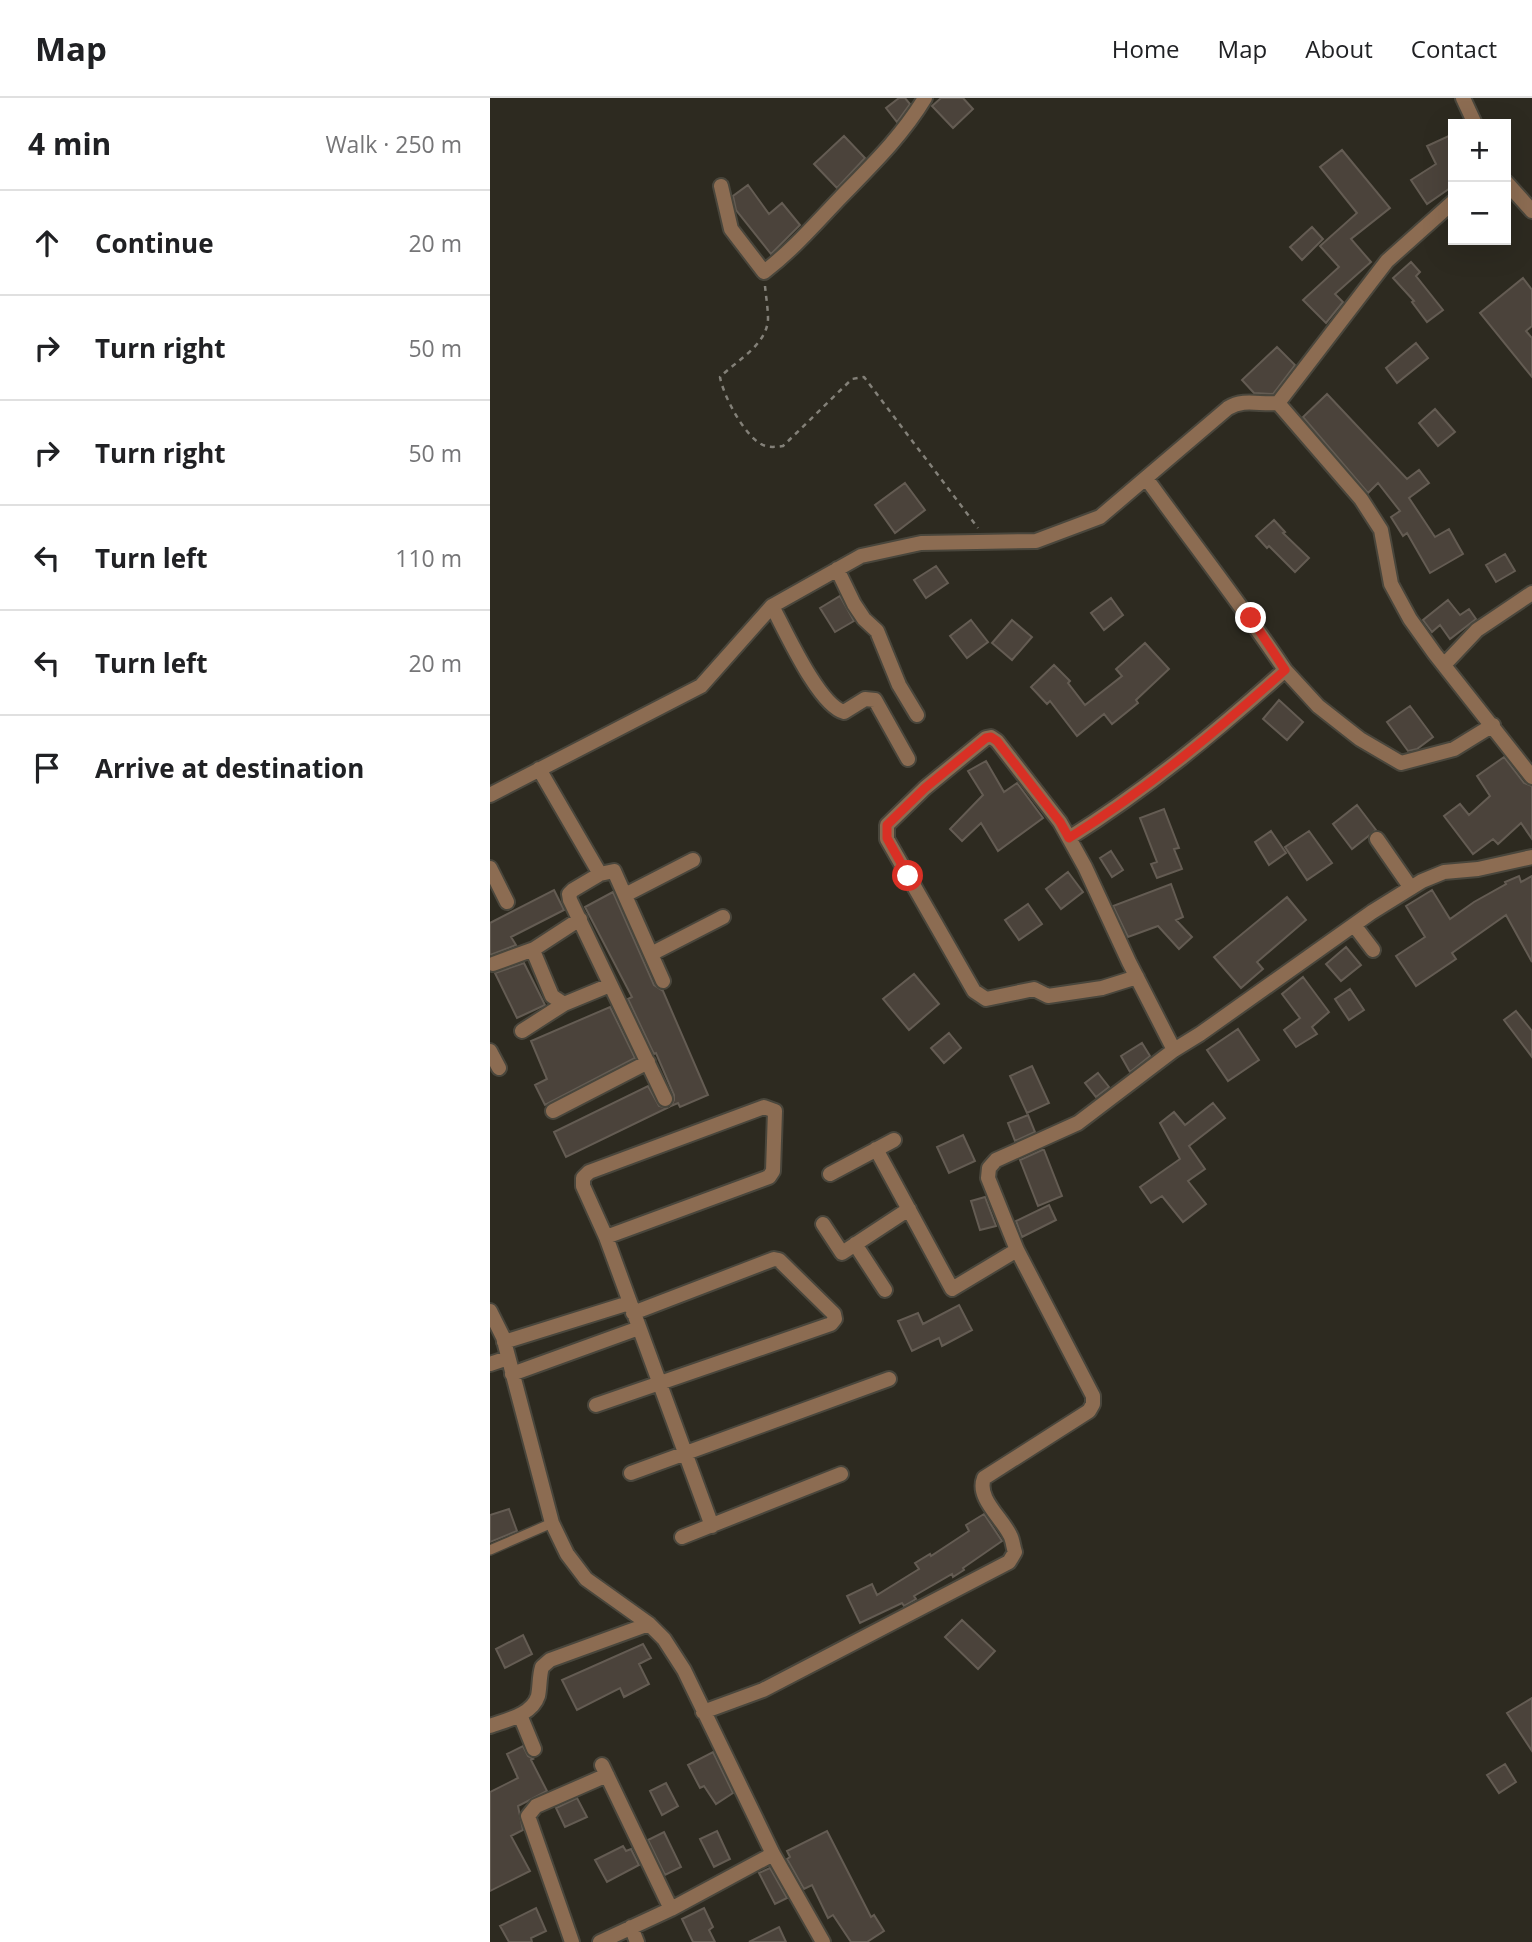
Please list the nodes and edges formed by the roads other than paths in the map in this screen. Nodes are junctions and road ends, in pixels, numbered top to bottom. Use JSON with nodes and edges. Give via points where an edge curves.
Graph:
{"nodes":[{"id":1,"x":925,"y":98,"type":"edge"},
{"id":2,"x":1463,"y":98,"type":"edge"},
{"id":3,"x":1473,"y":119,"type":"edge"},
{"id":4,"x":720,"y":186,"type":"dead end"},
{"id":5,"x":1511,"y":188,"type":"edge"},
{"id":6,"x":1448,"y":206,"type":"edge"},
{"id":7,"x":1532,"y":211,"type":"edge"},
{"id":8,"x":1278,"y":403,"type":"junction"},
{"id":9,"x":1146,"y":478,"type":"junction"},
{"id":10,"x":837,"y":569,"type":"junction"},
{"id":11,"x":1532,"y":593,"type":"edge"},
{"id":12,"x":772,"y":606,"type":"junction"},
{"id":13,"x":1444,"y":665,"type":"junction"},
{"id":14,"x":1285,"y":670,"type":"junction"},
{"id":15,"x":917,"y":715,"type":"dead end"},
{"id":16,"x":1493,"y":725,"type":"junction"},
{"id":17,"x":908,"y":759,"type":"dead end"},
{"id":18,"x":539,"y":769,"type":"junction"},
{"id":19,"x":1532,"y":777,"type":"edge"},
{"id":20,"x":490,"y":795,"type":"edge"},
{"id":21,"x":1069,"y":838,"type":"junction"},
{"id":22,"x":1377,"y":839,"type":"dead end"},
{"id":23,"x":1532,"y":857,"type":"edge"},
{"id":24,"x":693,"y":860,"type":"dead end"},
{"id":25,"x":490,"y":868,"type":"edge"},
{"id":26,"x":600,"y":874,"type":"junction"},
{"id":27,"x":1411,"y":888,"type":"junction"},
{"id":28,"x":625,"y":895,"type":"junction"},
{"id":29,"x":508,"y":902,"type":"dead end"},
{"id":30,"x":723,"y":917,"type":"dead end"},
{"id":31,"x":580,"y":919,"type":"junction"},
{"id":32,"x":1354,"y":925,"type":"junction"},
{"id":33,"x":534,"y":949,"type":"junction"},
{"id":34,"x":1373,"y":950,"type":"dead end"},
{"id":35,"x":651,"y":954,"type":"junction"},
{"id":36,"x":493,"y":964,"type":"dead end"},
{"id":37,"x":1137,"y":977,"type":"junction"},
{"id":38,"x":663,"y":981,"type":"dead end"},
{"id":39,"x":610,"y":985,"type":"junction"},
{"id":40,"x":564,"y":1004,"type":"junction"},
{"id":41,"x":522,"y":1031,"type":"dead end"},
{"id":42,"x":1174,"y":1050,"type":"junction"},
{"id":43,"x":490,"y":1051,"type":"edge"},
{"id":44,"x":648,"y":1062,"type":"junction"},
{"id":45,"x":499,"y":1068,"type":"dead end"},
{"id":46,"x":666,"y":1099,"type":"dead end"},
{"id":47,"x":553,"y":1111,"type":"dead end"},
{"id":48,"x":894,"y":1140,"type":"dead end"},
{"id":49,"x":876,"y":1149,"type":"junction"},
{"id":50,"x":830,"y":1174,"type":"dead end"},
{"id":51,"x":909,"y":1209,"type":"junction"},
{"id":52,"x":823,"y":1224,"type":"dead end"},
{"id":53,"x":606,"y":1237,"type":"junction"},
{"id":54,"x":855,"y":1244,"type":"junction"},
{"id":55,"x":1017,"y":1250,"type":"junction"},
{"id":56,"x":885,"y":1290,"type":"dead end"},
{"id":57,"x":631,"y":1308,"type":"junction"},
{"id":58,"x":490,"y":1311,"type":"edge"},
{"id":59,"x":639,"y":1328,"type":"junction"},
{"id":60,"x":504,"y":1342,"type":"junction"},
{"id":61,"x":508,"y":1358,"type":"junction"},
{"id":62,"x":490,"y":1364,"type":"edge"},
{"id":63,"x":512,"y":1374,"type":"junction"},
{"id":64,"x":889,"y":1379,"type":"dead end"},
{"id":65,"x":659,"y":1382,"type":"junction"},
{"id":66,"x":596,"y":1405,"type":"dead end"},
{"id":67,"x":686,"y":1454,"type":"junction"},
{"id":68,"x":631,"y":1473,"type":"dead end"},
{"id":69,"x":841,"y":1474,"type":"dead end"},
{"id":70,"x":552,"y":1523,"type":"junction"},
{"id":71,"x":712,"y":1526,"type":"junction"},
{"id":72,"x":682,"y":1537,"type":"dead end"},
{"id":73,"x":490,"y":1550,"type":"edge"},
{"id":74,"x":649,"y":1624,"type":"junction"},
{"id":75,"x":704,"y":1712,"type":"junction"},
{"id":76,"x":520,"y":1715,"type":"junction"},
{"id":77,"x":490,"y":1726,"type":"edge"},
{"id":78,"x":534,"y":1749,"type":"dead end"},
{"id":79,"x":773,"y":1854,"type":"junction"},
{"id":80,"x":671,"y":1909,"type":"junction"},
{"id":81,"x":631,"y":1927,"type":"junction"},
{"id":82,"x":572,"y":1942,"type":"edge"},
{"id":83,"x":600,"y":1942,"type":"edge"},
{"id":84,"x":637,"y":1942,"type":"edge"},
{"id":85,"x":823,"y":1942,"type":"edge"}],
"edges":[{"from":1,"to":4,"type":"street","via":[[883,155],[791,251],[764,272],[731,229]]},
{"from":2,"to":3,"type":"street"},
{"from":5,"to":7,"type":"street"},
{"from":6,"to":8,"type":"street","via":[[1387,261]]},
{"from":8,"to":9,"type":"street","via":[[1235,403]]},
{"from":8,"to":13,"type":"street","via":[[1361,499],[1381,530],[1391,584]]},
{"from":9,"to":10,"type":"street","via":[[1100,517],[1036,541],[921,543],[861,556]]},
{"from":9,"to":14,"type":"street"},
{"from":10,"to":12,"type":"street"},
{"from":10,"to":15,"type":"street","via":[[859,611],[877,631]]},
{"from":11,"to":13,"type":"street","via":[[1477,630]]},
{"from":12,"to":17,"type":"street","via":[[822,695],[844,712],[864,699],[875,700]]},
{"from":12,"to":18,"type":"street","via":[[701,686]]},
{"from":13,"to":16,"type":"street"},
{"from":14,"to":16,"type":"street","via":[[1318,706],[1401,763],[1454,749]]},
{"from":14,"to":21,"type":"street","via":[[1126,801]]},
{"from":16,"to":19,"type":"street"},
{"from":18,"to":20,"type":"street"},
{"from":18,"to":26,"type":"street"},
{"from":21,"to":37,"type":"street"},
{"from":21,"to":37,"type":"street","via":[[991,737],[944,772],[887,825],[887,838],[908,876],[974,991],[986,999],[1034,989],[1048,996]]},
{"from":22,"to":27,"type":"street"},
{"from":23,"to":27,"type":"street","via":[[1444,872]]},
{"from":24,"to":28,"type":"street"},
{"from":25,"to":29,"type":"street"},
{"from":26,"to":28,"type":"street","via":[[614,871]]},
{"from":26,"to":31,"type":"street","via":[[569,894]]},
{"from":27,"to":32,"type":"street"},
{"from":28,"to":35,"type":"street"},
{"from":30,"to":35,"type":"street"},
{"from":31,"to":33,"type":"street"},
{"from":31,"to":39,"type":"street"},
{"from":32,"to":34,"type":"street"},
{"from":32,"to":42,"type":"street"},
{"from":33,"to":36,"type":"street"},
{"from":33,"to":40,"type":"street","via":[[552,996]]},
{"from":35,"to":38,"type":"street"},
{"from":37,"to":42,"type":"street"},
{"from":39,"to":40,"type":"street"},
{"from":39,"to":44,"type":"street"},
{"from":40,"to":41,"type":"street"},
{"from":42,"to":55,"type":"street","via":[[1078,1123],[996,1160],[989,1168],[988,1178]]},
{"from":43,"to":45,"type":"street"},
{"from":44,"to":46,"type":"street"},
{"from":44,"to":47,"type":"street"},
{"from":48,"to":49,"type":"street"},
{"from":49,"to":50,"type":"street"},
{"from":49,"to":51,"type":"street"},
{"from":51,"to":54,"type":"street"},
{"from":51,"to":55,"type":"street","via":[[952,1289]]},
{"from":52,"to":54,"type":"street","via":[[842,1252]]},
{"from":53,"to":53,"type":"street","via":[[583,1186],[589,1172],[764,1107],[775,1111],[769,1177]]},
{"from":53,"to":57,"type":"street"},
{"from":54,"to":56,"type":"street"},
{"from":55,"to":75,"type":"street","via":[[1093,1396],[1093,1404],[1089,1411],[984,1478],[983,1494],[1011,1536],[1015,1552],[1009,1562],[763,1690]]},
{"from":57,"to":59,"type":"street"},
{"from":57,"to":60,"type":"street"},
{"from":57,"to":65,"type":"street","via":[[774,1259],[834,1314],[831,1324]]},
{"from":58,"to":60,"type":"street"},
{"from":59,"to":63,"type":"street"},
{"from":59,"to":65,"type":"street"},
{"from":60,"to":61,"type":"street"},
{"from":61,"to":62,"type":"street"},
{"from":61,"to":63,"type":"street"},
{"from":63,"to":70,"type":"street"},
{"from":64,"to":67,"type":"street"},
{"from":65,"to":66,"type":"street"},
{"from":65,"to":67,"type":"street"},
{"from":67,"to":68,"type":"street"},
{"from":67,"to":71,"type":"street"},
{"from":69,"to":71,"type":"street"},
{"from":70,"to":73,"type":"lane"},
{"from":70,"to":74,"type":"street","via":[[586,1579]]},
{"from":71,"to":72,"type":"street"},
{"from":74,"to":75,"type":"street","via":[[684,1670]]},
{"from":74,"to":76,"type":"street","via":[[550,1660],[542,1667],[537,1698]]},
{"from":75,"to":79,"type":"street"},
{"from":76,"to":77,"type":"street"},
{"from":76,"to":78,"type":"street"},
{"from":79,"to":80,"type":"street"},
{"from":79,"to":85,"type":"street"},
{"from":80,"to":81,"type":"street"},
{"from":80,"to":82,"type":"street","via":[[604,1770],[536,1806],[528,1816]]},
{"from":81,"to":83,"type":"street"},
{"from":81,"to":84,"type":"street"}]}
